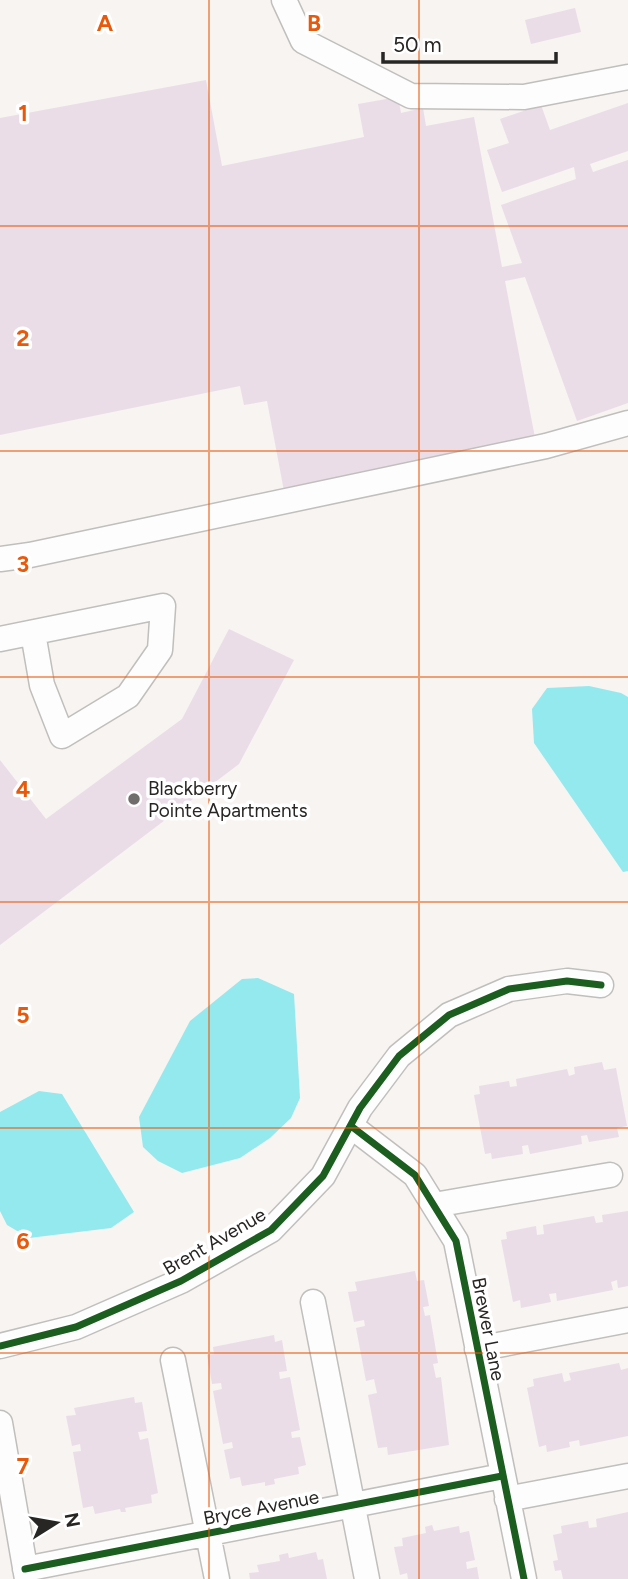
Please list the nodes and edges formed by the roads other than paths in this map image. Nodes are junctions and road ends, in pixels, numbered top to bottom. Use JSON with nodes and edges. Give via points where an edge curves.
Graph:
{"nodes":[{"id":1,"x":284,"y":0,"type":"edge"},
{"id":2,"x":628,"y":77,"type":"edge"},
{"id":3,"x":628,"y":423,"type":"edge"},
{"id":4,"x":0,"y":559,"type":"edge"},
{"id":5,"x":33,"y":632,"type":"junction"},
{"id":6,"x":0,"y":639,"type":"edge"},
{"id":7,"x":601,"y":985,"type":"dead end"},
{"id":8,"x":351,"y":1126,"type":"junction"},
{"id":9,"x":610,"y":1175,"type":"dead end"},
{"id":10,"x":433,"y":1205,"type":"junction"},
{"id":11,"x":313,"y":1302,"type":"dead end"},
{"id":12,"x":628,"y":1320,"type":"edge"},
{"id":13,"x":0,"y":1346,"type":"edge"},
{"id":14,"x":477,"y":1349,"type":"junction"},
{"id":15,"x":173,"y":1360,"type":"dead end"},
{"id":16,"x":0,"y":1423,"type":"edge"},
{"id":17,"x":628,"y":1476,"type":"edge"},
{"id":18,"x":505,"y":1487,"type":"junction"},
{"id":19,"x":353,"y":1505,"type":"junction"},
{"id":20,"x":208,"y":1533,"type":"junction"},
{"id":21,"x":26,"y":1574,"type":"edge"},
{"id":22,"x":217,"y":1579,"type":"edge"},
{"id":23,"x":367,"y":1579,"type":"edge"},
{"id":24,"x":524,"y":1579,"type":"edge"}],
"edges":[{"from":1,"to":2,"type":"street","via":[[303,41],[411,96],[524,97]]},
{"from":3,"to":4,"type":"street","via":[[546,446]]},
{"from":5,"to":5,"type":"street","via":[[150,609],[163,606],[160,649],[128,696],[62,736],[42,685]]},
{"from":5,"to":6,"type":"street"},
{"from":7,"to":8,"type":"street","name":"Brent Avenue","via":[[567,981],[509,989],[449,1015],[399,1056]]},
{"from":8,"to":10,"type":"street","name":"Brewer Lane","via":[[415,1175]]},
{"from":8,"to":13,"type":"street","name":"Brent Avenue","via":[[323,1176],[271,1230],[181,1281],[76,1327]]},
{"from":9,"to":10,"type":"street"},
{"from":10,"to":14,"type":"street","name":"Brewer Lane","via":[[456,1241]]},
{"from":11,"to":19,"type":"street"},
{"from":12,"to":14,"type":"street"},
{"from":14,"to":18,"type":"street","name":"Brewer Lane"},
{"from":15,"to":20,"type":"street"},
{"from":16,"to":21,"type":"street"},
{"from":17,"to":18,"type":"street","name":"Bryce Avenue"},
{"from":18,"to":19,"type":"street","name":"Bryce Avenue"},
{"from":18,"to":24,"type":"street","name":"Brewer Lane"},
{"from":19,"to":20,"type":"street","name":"Bryce Avenue"},
{"from":19,"to":23,"type":"street"},
{"from":20,"to":21,"type":"street","name":"Bryce Avenue"},
{"from":20,"to":22,"type":"street"}]}
